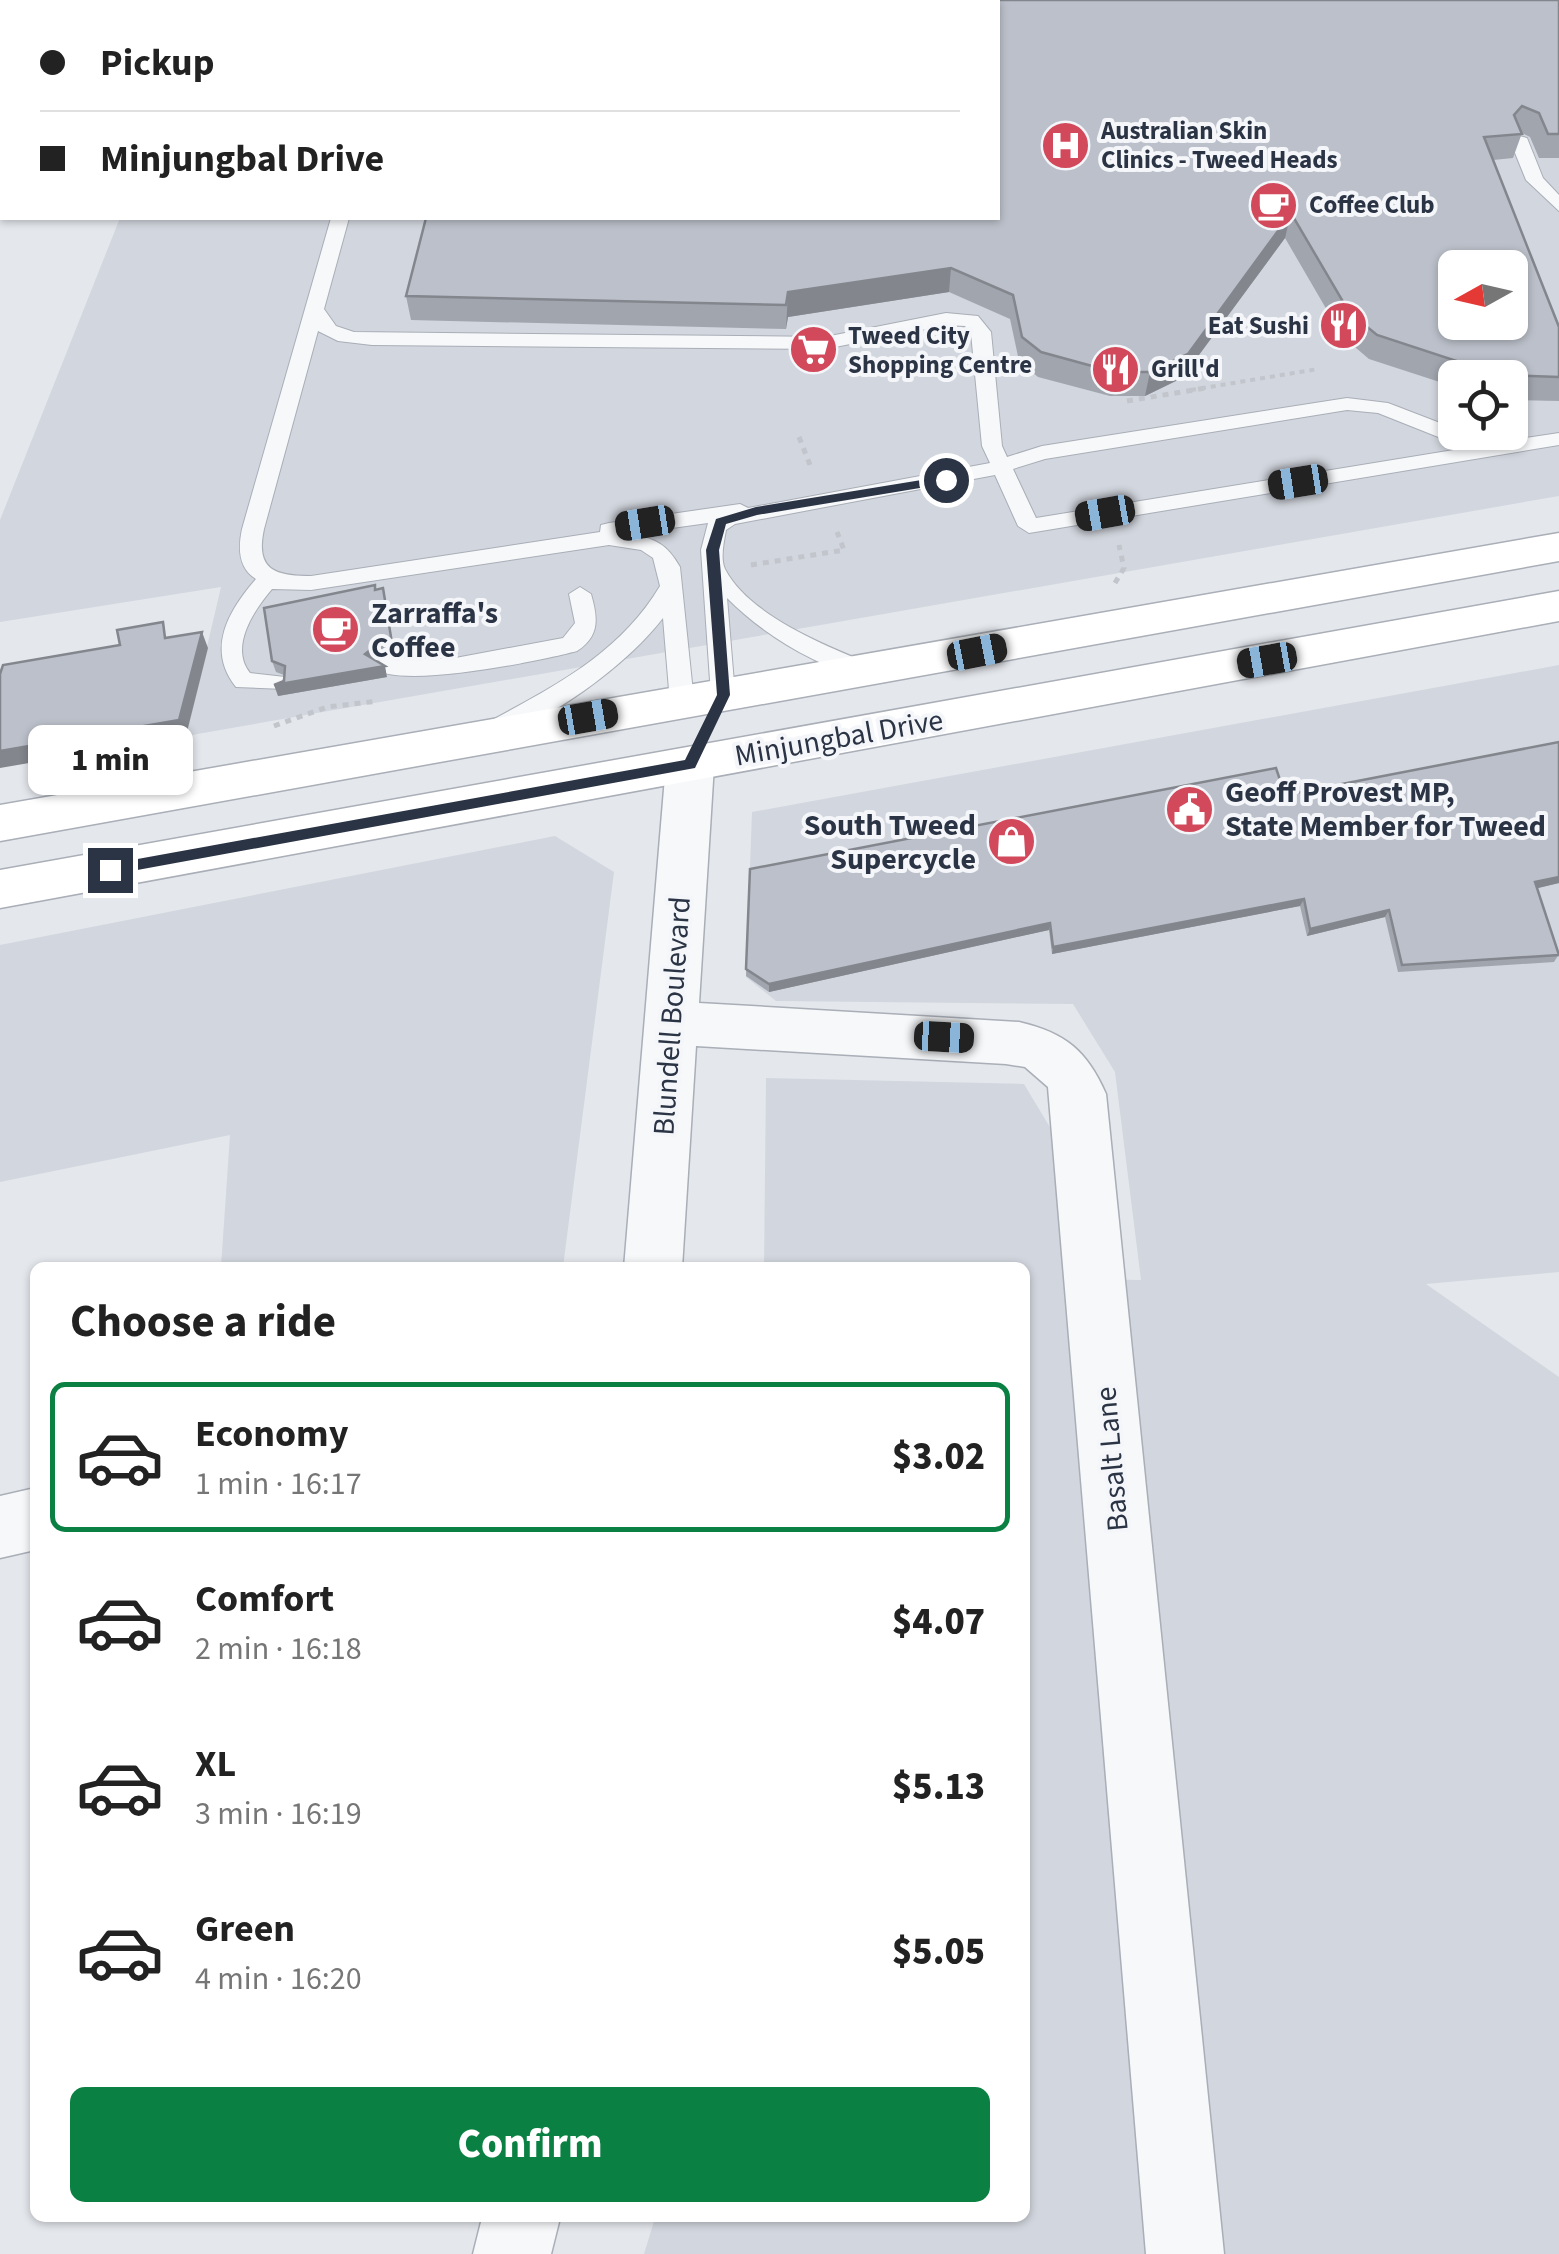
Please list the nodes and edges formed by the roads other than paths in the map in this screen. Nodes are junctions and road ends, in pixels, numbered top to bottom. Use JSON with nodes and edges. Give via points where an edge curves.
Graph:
{"nodes":[{"id":1,"x":1518,"y":138,"type":"edge"},
{"id":2,"x":1559,"y":206,"type":"edge"},
{"id":3,"x":339,"y":220,"type":"edge"},
{"id":4,"x":315,"y":309,"type":"junction"},
{"id":5,"x":372,"y":339,"type":"junction"},
{"id":6,"x":300,"y":368,"type":"junction"},
{"id":7,"x":1438,"y":429,"type":"edge"},
{"id":8,"x":1559,"y":439,"type":"edge"},
{"id":9,"x":1528,"y":444,"type":"edge"},
{"id":10,"x":1492,"y":450,"type":"edge"},
{"id":11,"x":1000,"y":466,"type":"junction"},
{"id":12,"x":756,"y":511,"type":"junction"},
{"id":13,"x":580,"y":540,"type":"junction"},
{"id":14,"x":1559,"y":548,"type":"edge"},
{"id":15,"x":714,"y":570,"type":"junction"},
{"id":16,"x":268,"y":580,"type":"junction"},
{"id":17,"x":672,"y":584,"type":"junction"},
{"id":18,"x":580,"y":594,"type":"dead end"},
{"id":19,"x":1559,"y":606,"type":"edge"},
{"id":20,"x":383,"y":666,"type":"edge"},
{"id":21,"x":869,"y":672,"type":"junction"},
{"id":22,"x":277,"y":683,"type":"edge"},
{"id":23,"x":702,"y":698,"type":"junction"},
{"id":24,"x":481,"y":736,"type":"junction"},
{"id":25,"x":690,"y":764,"type":"junction"},
{"id":26,"x":0,"y":824,"type":"edge"},
{"id":27,"x":0,"y":889,"type":"edge"},
{"id":28,"x":672,"y":1023,"type":"junction"},
{"id":29,"x":653,"y":1262,"type":"edge"},
{"id":30,"x":30,"y":1520,"type":"edge"},
{"id":31,"x":0,"y":1527,"type":"edge"},
{"id":32,"x":520,"y":2222,"type":"edge"},
{"id":33,"x":512,"y":2254,"type":"edge"},
{"id":34,"x":1184,"y":2254,"type":"edge"}],
"edges":[{"from":1,"to":2,"type":"lane","via":[[1535,180]]},
{"from":3,"to":4,"type":"lane"},
{"from":4,"to":5,"type":"lane","via":[[329,332]]},
{"from":4,"to":6,"type":"lane"},
{"from":5,"to":6,"type":"lane","via":[[330,346]]},
{"from":5,"to":11,"type":"lane","via":[[826,343],[968,319],[980,332],[989,433]]},
{"from":6,"to":16,"type":"lane","via":[[250,547],[253,564]]},
{"from":7,"to":11,"type":"lane","via":[[1353,404],[1042,452]]},
{"from":8,"to":9,"type":"lane"},
{"from":10,"to":11,"type":"lane","via":[[1030,526]]},
{"from":11,"to":12,"type":"lane"},
{"from":12,"to":13,"type":"lane","via":[[676,518]]},
{"from":12,"to":15,"type":"lane","via":[[718,524]]},
{"from":13,"to":16,"type":"lane","via":[[331,580]]},
{"from":13,"to":17,"type":"lane","via":[[647,544],[665,560]]},
{"from":14,"to":21,"type":"main road","name":"Minjungbal Drive"},
{"from":15,"to":21,"type":"lane","via":[[772,629]]},
{"from":15,"to":23,"type":"lane"},
{"from":16,"to":22,"type":"lane","via":[[237,620],[233,667],[250,683]]},
{"from":17,"to":23,"type":"lane"},
{"from":17,"to":24,"type":"lane","via":[[650,625],[612,663]]},
{"from":18,"to":20,"type":"lane","via":[[587,625],[569,645],[450,667]]},
{"from":19,"to":25,"type":"main road","name":"Minjungbal Drive"},
{"from":21,"to":23,"type":"main road","name":"Minjungbal Drive"},
{"from":23,"to":24,"type":"main road","name":"Minjungbal Drive"},
{"from":23,"to":25,"type":"main road"},
{"from":24,"to":26,"type":"main road","name":"Minjungbal Drive"},
{"from":25,"to":27,"type":"main road","name":"Minjungbal Drive"},
{"from":25,"to":28,"type":"street","name":"Blundell Boulevard"},
{"from":28,"to":29,"type":"street","name":"Blundell Boulevard"},
{"from":28,"to":34,"type":"street","name":"Basalt Lane","via":[[1006,1042],[1046,1051],[1072,1075]]},
{"from":30,"to":31,"type":"street"},
{"from":32,"to":33,"type":"street"}]}
